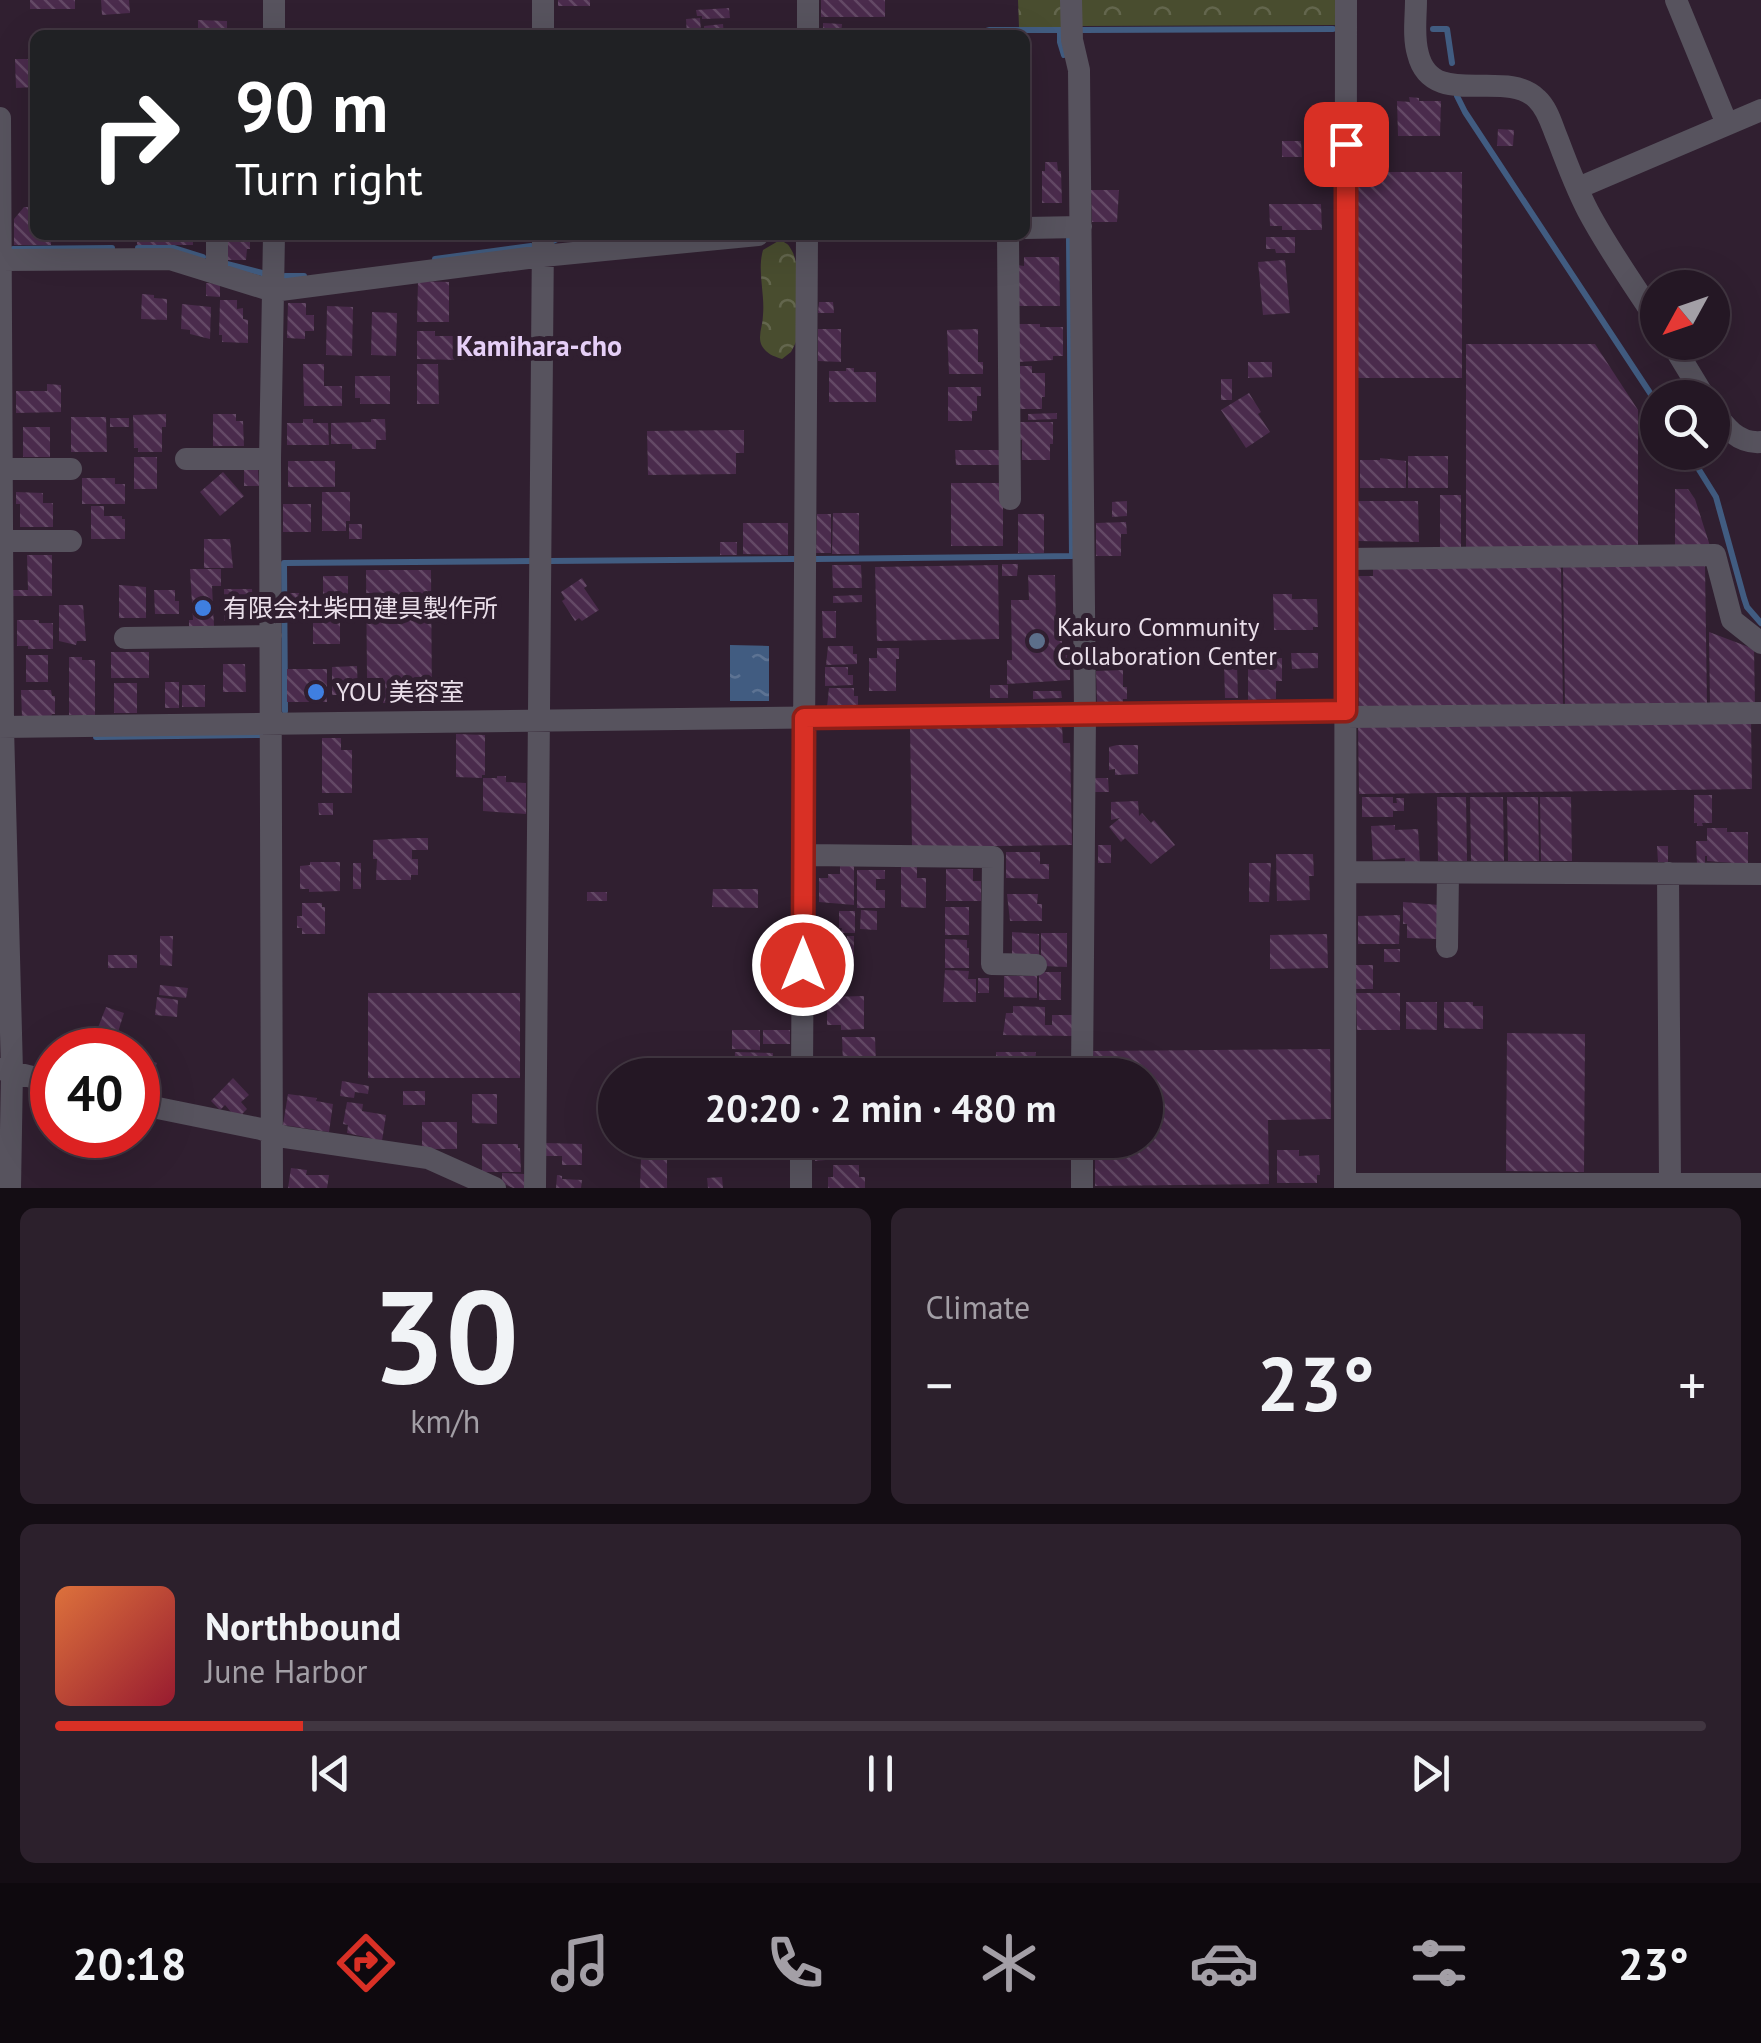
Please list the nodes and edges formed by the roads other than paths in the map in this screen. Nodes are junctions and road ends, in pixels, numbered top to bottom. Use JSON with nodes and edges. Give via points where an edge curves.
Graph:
{"nodes":[{"id":1,"x":274,"y":0,"type":"edge"},
{"id":2,"x":543,"y":0,"type":"edge"},
{"id":3,"x":808,"y":0,"type":"edge"},
{"id":4,"x":1071,"y":0,"type":"edge"},
{"id":5,"x":1346,"y":0,"type":"edge"},
{"id":6,"x":1416,"y":0,"type":"edge"},
{"id":7,"x":1676,"y":0,"type":"edge"},
{"id":8,"x":274,"y":30,"type":"edge"},
{"id":9,"x":543,"y":30,"type":"edge"},
{"id":10,"x":808,"y":30,"type":"edge"},
{"id":11,"x":1761,"y":110,"type":"edge"},
{"id":12,"x":0,"y":122,"type":"edge"},
{"id":13,"x":1727,"y":124,"type":"junction"},
{"id":14,"x":1578,"y":188,"type":"junction"},
{"id":15,"x":1080,"y":227,"type":"junction"},
{"id":16,"x":1030,"y":228,"type":"edge"},
{"id":17,"x":132,"y":240,"type":"edge"},
{"id":18,"x":217,"y":240,"type":"edge"},
{"id":19,"x":274,"y":240,"type":"edge"},
{"id":20,"x":660,"y":240,"type":"edge"},
{"id":21,"x":807,"y":240,"type":"edge"},
{"id":22,"x":1008,"y":240,"type":"edge"},
{"id":23,"x":543,"y":246,"type":"edge"},
{"id":24,"x":132,"y":259,"type":"junction"},
{"id":25,"x":0,"y":260,"type":"edge"},
{"id":26,"x":217,"y":274,"type":"junction"},
{"id":27,"x":274,"y":291,"type":"junction"},
{"id":28,"x":1640,"y":294,"type":"edge"},
{"id":29,"x":1730,"y":431,"type":"edge"},
{"id":30,"x":1761,"y":442,"type":"edge"},
{"id":31,"x":186,"y":459,"type":"dead end"},
{"id":32,"x":270,"y":459,"type":"junction"},
{"id":33,"x":2,"y":469,"type":"edge"},
{"id":34,"x":71,"y":469,"type":"dead end"},
{"id":35,"x":1010,"y":498,"type":"dead end"},
{"id":36,"x":2,"y":540,"type":"edge"},
{"id":37,"x":71,"y":541,"type":"dead end"},
{"id":38,"x":1346,"y":559,"type":"junction"},
{"id":39,"x":272,"y":636,"type":"junction"},
{"id":40,"x":124,"y":638,"type":"dead end"},
{"id":41,"x":1761,"y":643,"type":"edge"},
{"id":42,"x":1761,"y":713,"type":"edge"},
{"id":43,"x":1085,"y":714,"type":"junction"},
{"id":44,"x":1346,"y":714,"type":"junction"},
{"id":45,"x":804,"y":718,"type":"junction"},
{"id":46,"x":539,"y":720,"type":"junction"},
{"id":47,"x":272,"y":724,"type":"junction"},
{"id":48,"x":2,"y":726,"type":"edge"},
{"id":49,"x":804,"y":854,"type":"junction"},
{"id":50,"x":1346,"y":872,"type":"junction"},
{"id":51,"x":1448,"y":873,"type":"junction"},
{"id":52,"x":1668,"y":873,"type":"junction"},
{"id":53,"x":1761,"y":874,"type":"edge"},
{"id":54,"x":1447,"y":947,"type":"dead end"},
{"id":55,"x":1036,"y":965,"type":"dead end"},
{"id":56,"x":802,"y":1058,"type":"edge"},
{"id":57,"x":1082,"y":1058,"type":"edge"},
{"id":58,"x":6,"y":1070,"type":"edge"},
{"id":59,"x":160,"y":1109,"type":"edge"},
{"id":60,"x":272,"y":1133,"type":"junction"},
{"id":61,"x":802,"y":1158,"type":"edge"},
{"id":62,"x":1082,"y":1158,"type":"edge"},
{"id":63,"x":1670,"y":1184,"type":"junction"},
{"id":64,"x":1761,"y":1184,"type":"edge"},
{"id":65,"x":1345,"y":1186,"type":"edge"},
{"id":66,"x":1590,"y":1186,"type":"edge"},
{"id":67,"x":10,"y":1188,"type":"edge"},
{"id":68,"x":272,"y":1188,"type":"edge"},
{"id":69,"x":495,"y":1188,"type":"edge"},
{"id":70,"x":536,"y":1188,"type":"edge"},
{"id":71,"x":801,"y":1188,"type":"edge"},
{"id":72,"x":1082,"y":1188,"type":"edge"}],
"edges":[{"from":1,"to":8,"type":"street"},
{"from":2,"to":9,"type":"street"},
{"from":3,"to":10,"type":"street"},
{"from":4,"to":15,"type":"street","via":[[1080,70]]},
{"from":5,"to":38,"type":"street"},
{"from":6,"to":14,"type":"street","via":[[1417,52],[1429,74],[1452,86],[1514,86],[1535,97]]},
{"from":7,"to":13,"type":"street"},
{"from":11,"to":13,"type":"street"},
{"from":12,"to":25,"type":"street"},
{"from":13,"to":14,"type":"street"},
{"from":14,"to":28,"type":"street"},
{"from":15,"to":16,"type":"street"},
{"from":15,"to":43,"type":"street"},
{"from":17,"to":24,"type":"street"},
{"from":18,"to":26,"type":"street"},
{"from":19,"to":27,"type":"street"},
{"from":20,"to":23,"type":"street"},
{"from":21,"to":45,"type":"street"},
{"from":22,"to":35,"type":"street"},
{"from":23,"to":27,"type":"street"},
{"from":23,"to":46,"type":"street"},
{"from":24,"to":25,"type":"street"},
{"from":24,"to":26,"type":"street","via":[[170,259]]},
{"from":25,"to":33,"type":"street"},
{"from":26,"to":27,"type":"street"},
{"from":27,"to":32,"type":"street"},
{"from":29,"to":30,"type":"street"},
{"from":31,"to":32,"type":"street"},
{"from":32,"to":39,"type":"street"},
{"from":33,"to":34,"type":"street"},
{"from":33,"to":36,"type":"street"},
{"from":36,"to":37,"type":"street"},
{"from":36,"to":48,"type":"street"},
{"from":38,"to":41,"type":"street","via":[[1714,555],[1732,620]]},
{"from":38,"to":44,"type":"street"},
{"from":39,"to":40,"type":"street"},
{"from":39,"to":47,"type":"street"},
{"from":42,"to":44,"type":"street"},
{"from":43,"to":44,"type":"street"},
{"from":43,"to":45,"type":"street"},
{"from":43,"to":57,"type":"street"},
{"from":44,"to":50,"type":"street"},
{"from":45,"to":46,"type":"street"},
{"from":45,"to":49,"type":"street"},
{"from":46,"to":47,"type":"street"},
{"from":46,"to":70,"type":"street"},
{"from":47,"to":48,"type":"street"},
{"from":47,"to":60,"type":"street"},
{"from":48,"to":58,"type":"street"},
{"from":49,"to":55,"type":"street","via":[[993,856],[992,964]]},
{"from":49,"to":56,"type":"street"},
{"from":50,"to":51,"type":"street"},
{"from":50,"to":65,"type":"street"},
{"from":51,"to":52,"type":"street"},
{"from":51,"to":54,"type":"street"},
{"from":52,"to":53,"type":"street"},
{"from":52,"to":63,"type":"street"},
{"from":58,"to":67,"type":"street"},
{"from":59,"to":60,"type":"street"},
{"from":60,"to":68,"type":"street"},
{"from":60,"to":69,"type":"street","via":[[428,1158]]},
{"from":61,"to":71,"type":"street"},
{"from":62,"to":72,"type":"street"},
{"from":63,"to":64,"type":"street"},
{"from":63,"to":66,"type":"street"},
{"from":65,"to":66,"type":"street"}]}
